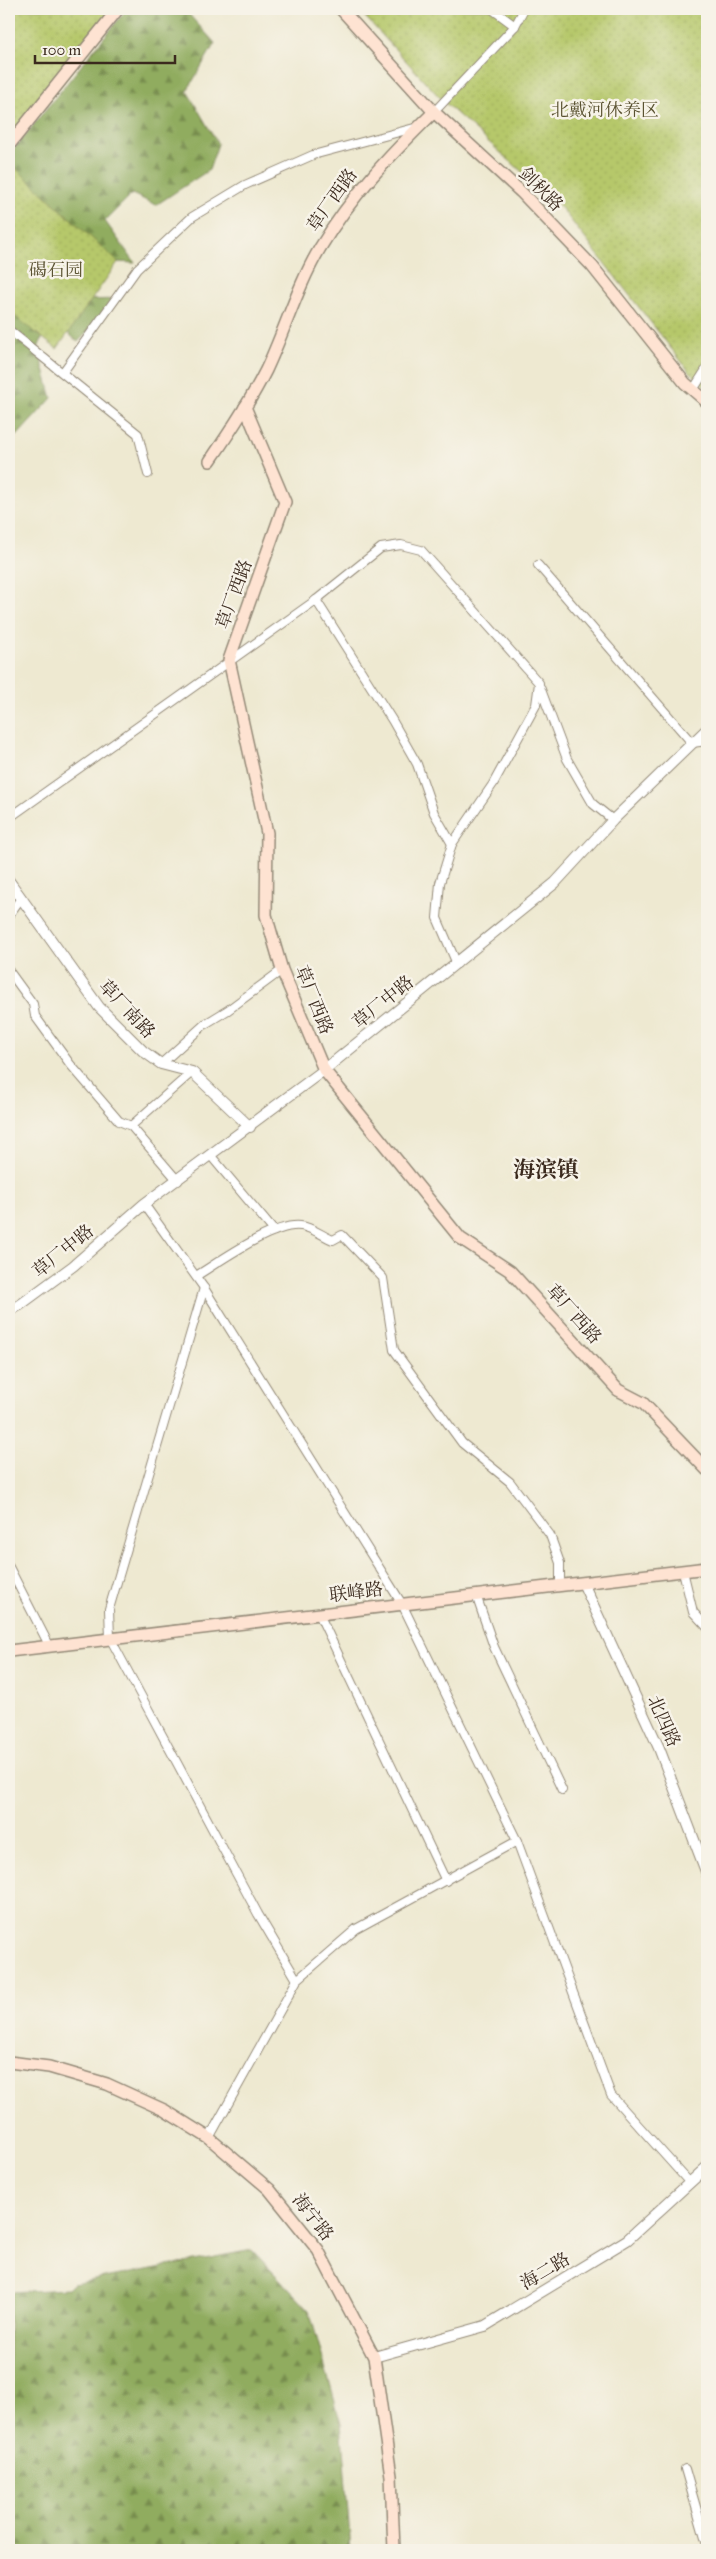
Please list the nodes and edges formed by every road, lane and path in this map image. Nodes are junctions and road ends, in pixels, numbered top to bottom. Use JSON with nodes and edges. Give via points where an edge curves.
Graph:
{"nodes":[{"id":1,"x":118,"y":9,"type":"edge"},
{"id":2,"x":341,"y":9,"type":"edge"},
{"id":3,"x":492,"y":9,"type":"edge"},
{"id":4,"x":524,"y":9,"type":"edge"},
{"id":5,"x":515,"y":26,"type":"junction"},
{"id":6,"x":434,"y":112,"type":"junction"},
{"id":7,"x":420,"y":126,"type":"junction"},
{"id":8,"x":9,"y":144,"type":"edge"},
{"id":9,"x":9,"y":330,"type":"edge"},
{"id":10,"x":707,"y":368,"type":"edge"},
{"id":11,"x":63,"y":372,"type":"junction"},
{"id":12,"x":693,"y":390,"type":"junction"},
{"id":13,"x":707,"y":402,"type":"edge"},
{"id":14,"x":245,"y":408,"type":"junction"},
{"id":15,"x":210,"y":461,"type":"dead end"},
{"id":16,"x":148,"y":474,"type":"dead end"},
{"id":17,"x":538,"y":565,"type":"dead end"},
{"id":18,"x":316,"y":600,"type":"junction"},
{"id":19,"x":229,"y":660,"type":"junction"},
{"id":20,"x":539,"y":683,"type":"junction"},
{"id":21,"x":707,"y":730,"type":"edge"},
{"id":22,"x":707,"y":742,"type":"edge"},
{"id":23,"x":692,"y":743,"type":"junction"},
{"id":24,"x":9,"y":818,"type":"edge"},
{"id":25,"x":613,"y":820,"type":"junction"},
{"id":26,"x":452,"y":844,"type":"junction"},
{"id":27,"x":9,"y":881,"type":"edge"},
{"id":28,"x":21,"y":898,"type":"junction"},
{"id":29,"x":9,"y":915,"type":"edge"},
{"id":30,"x":456,"y":964,"type":"junction"},
{"id":31,"x":282,"y":970,"type":"junction"},
{"id":32,"x":9,"y":971,"type":"edge"},
{"id":33,"x":161,"y":1064,"type":"junction"},
{"id":34,"x":324,"y":1070,"type":"junction"},
{"id":35,"x":192,"y":1072,"type":"junction"},
{"id":36,"x":131,"y":1126,"type":"junction"},
{"id":37,"x":250,"y":1127,"type":"junction"},
{"id":38,"x":211,"y":1156,"type":"junction"},
{"id":39,"x":178,"y":1181,"type":"junction"},
{"id":40,"x":144,"y":1204,"type":"junction"},
{"id":41,"x":274,"y":1231,"type":"junction"},
{"id":42,"x":196,"y":1276,"type":"junction"},
{"id":43,"x":204,"y":1288,"type":"junction"},
{"id":44,"x":9,"y":1310,"type":"edge"},
{"id":45,"x":707,"y":1470,"type":"edge"},
{"id":46,"x":9,"y":1567,"type":"edge"},
{"id":47,"x":707,"y":1568,"type":"edge"},
{"id":48,"x":683,"y":1571,"type":"junction"},
{"id":49,"x":583,"y":1583,"type":"junction"},
{"id":50,"x":560,"y":1586,"type":"junction"},
{"id":51,"x":476,"y":1596,"type":"junction"},
{"id":52,"x":402,"y":1604,"type":"junction"},
{"id":53,"x":319,"y":1614,"type":"junction"},
{"id":54,"x":707,"y":1627,"type":"edge"},
{"id":55,"x":110,"y":1638,"type":"junction"},
{"id":56,"x":49,"y":1645,"type":"junction"},
{"id":57,"x":9,"y":1651,"type":"edge"},
{"id":58,"x":562,"y":1790,"type":"dead end"},
{"id":59,"x":517,"y":1841,"type":"junction"},
{"id":60,"x":707,"y":1874,"type":"edge"},
{"id":61,"x":446,"y":1881,"type":"junction"},
{"id":62,"x":297,"y":1980,"type":"junction"},
{"id":63,"x":9,"y":2062,"type":"edge"},
{"id":64,"x":209,"y":2138,"type":"junction"},
{"id":65,"x":707,"y":2167,"type":"edge"},
{"id":66,"x":690,"y":2183,"type":"junction"},
{"id":67,"x":374,"y":2357,"type":"junction"},
{"id":68,"x":685,"y":2469,"type":"dead end"},
{"id":69,"x":707,"y":2545,"type":"edge"},
{"id":70,"x":394,"y":2550,"type":"edge"}],
"edges":[{"from":1,"to":8,"type":"main road"},
{"from":2,"to":6,"type":"main road","name":"剑秋路"},
{"from":3,"to":5,"type":"street"},
{"from":4,"to":5,"type":"street"},
{"from":5,"to":6,"type":"street"},
{"from":6,"to":7,"type":"main road","name":"草厂西路"},
{"from":6,"to":12,"type":"main road","name":"剑秋路","via":[[521,192],[592,266]]},
{"from":7,"to":11,"type":"street","via":[[313,155],[244,185],[192,216],[137,268]]},
{"from":7,"to":14,"type":"main road","name":"草厂西路","via":[[354,196],[319,250]]},
{"from":9,"to":11,"type":"street"},
{"from":10,"to":12,"type":"street"},
{"from":11,"to":16,"type":"street","via":[[138,434]]},
{"from":12,"to":13,"type":"main road","name":"剑秋路"},
{"from":14,"to":15,"type":"main road","name":"草厂西路"},
{"from":14,"to":19,"type":"main road","name":"草厂西路","via":[[285,502]]},
{"from":17,"to":23,"type":"street"},
{"from":18,"to":19,"type":"street"},
{"from":18,"to":20,"type":"street","via":[[381,548],[401,545],[421,550]]},
{"from":18,"to":26,"type":"street","via":[[417,764],[434,812]]},
{"from":19,"to":24,"type":"street"},
{"from":19,"to":31,"type":"main road","name":"草厂西路","via":[[267,833],[266,915]]},
{"from":20,"to":25,"type":"street","via":[[567,759],[594,804]]},
{"from":20,"to":26,"type":"street","via":[[536,706],[493,784]]},
{"from":21,"to":23,"type":"street","name":"草厂中路"},
{"from":22,"to":23,"type":"street"},
{"from":23,"to":25,"type":"street","name":"草厂中路"},
{"from":25,"to":30,"type":"street","name":"草厂中路","via":[[554,883]]},
{"from":26,"to":30,"type":"street","via":[[440,883],[437,918]]},
{"from":27,"to":28,"type":"street","name":"草厂南路"},
{"from":28,"to":29,"type":"street"},
{"from":28,"to":33,"type":"street","name":"草厂南路","via":[[99,1007],[143,1051]]},
{"from":30,"to":34,"type":"street","name":"草厂中路"},
{"from":31,"to":33,"type":"street","via":[[205,1024]]},
{"from":31,"to":34,"type":"main road","name":"草厂西路"},
{"from":32,"to":36,"type":"street","via":[[34,1004],[36,1016],[70,1064],[118,1121]]},
{"from":33,"to":35,"type":"street","name":"草厂南路"},
{"from":34,"to":37,"type":"street","name":"草厂中路"},
{"from":34,"to":45,"type":"main road","name":"草厂西路","via":[[460,1238],[510,1271],[618,1390],[643,1403]]},
{"from":35,"to":36,"type":"street"},
{"from":35,"to":37,"type":"street","name":"草厂南路"},
{"from":36,"to":39,"type":"street"},
{"from":37,"to":38,"type":"street","name":"草厂中路"},
{"from":38,"to":39,"type":"street","name":"草厂中路"},
{"from":38,"to":41,"type":"street"},
{"from":39,"to":40,"type":"street","name":"草厂中路"},
{"from":40,"to":42,"type":"street"},
{"from":40,"to":44,"type":"street","name":"草厂中路","via":[[73,1266]]},
{"from":41,"to":42,"type":"street"},
{"from":41,"to":50,"type":"street","via":[[300,1226],[333,1240],[342,1235],[383,1278],[394,1350],[462,1443],[510,1482],[550,1534],[560,1563]]},
{"from":42,"to":43,"type":"street"},
{"from":43,"to":52,"type":"street"},
{"from":43,"to":55,"type":"street","via":[[108,1609]]},
{"from":46,"to":56,"type":"street"},
{"from":47,"to":48,"type":"main road","name":"联峰路"},
{"from":48,"to":49,"type":"main road","name":"联峰路"},
{"from":48,"to":54,"type":"street","via":[[693,1612]]},
{"from":49,"to":50,"type":"main road","name":"联峰路"},
{"from":49,"to":60,"type":"street","name":"北四路","via":[[659,1748]]},
{"from":50,"to":51,"type":"main road","name":"联峰路"},
{"from":51,"to":52,"type":"main road","name":"联峰路"},
{"from":51,"to":58,"type":"street","via":[[494,1647]]},
{"from":52,"to":53,"type":"main road","name":"联峰路"},
{"from":52,"to":59,"type":"street"},
{"from":53,"to":55,"type":"main road","name":"联峰路"},
{"from":53,"to":61,"type":"street"},
{"from":55,"to":56,"type":"main road","name":"联峰路"},
{"from":55,"to":62,"type":"street","via":[[258,1914]]},
{"from":56,"to":57,"type":"main road","name":"联峰路"},
{"from":59,"to":61,"type":"street"},
{"from":59,"to":66,"type":"street","via":[[611,2095]]},
{"from":61,"to":62,"type":"street","via":[[356,1929]]},
{"from":62,"to":64,"type":"street"},
{"from":63,"to":64,"type":"main road","name":"海宁路","via":[[49,2067],[107,2084],[164,2110]]},
{"from":64,"to":67,"type":"main road","name":"海宁路","via":[[268,2189],[318,2250]]},
{"from":65,"to":66,"type":"street","name":"海二路"},
{"from":66,"to":67,"type":"street","name":"海二路","via":[[627,2240],[485,2326]]},
{"from":67,"to":70,"type":"main road","name":"海宁路","via":[[391,2476]]},
{"from":68,"to":69,"type":"street"}]}
